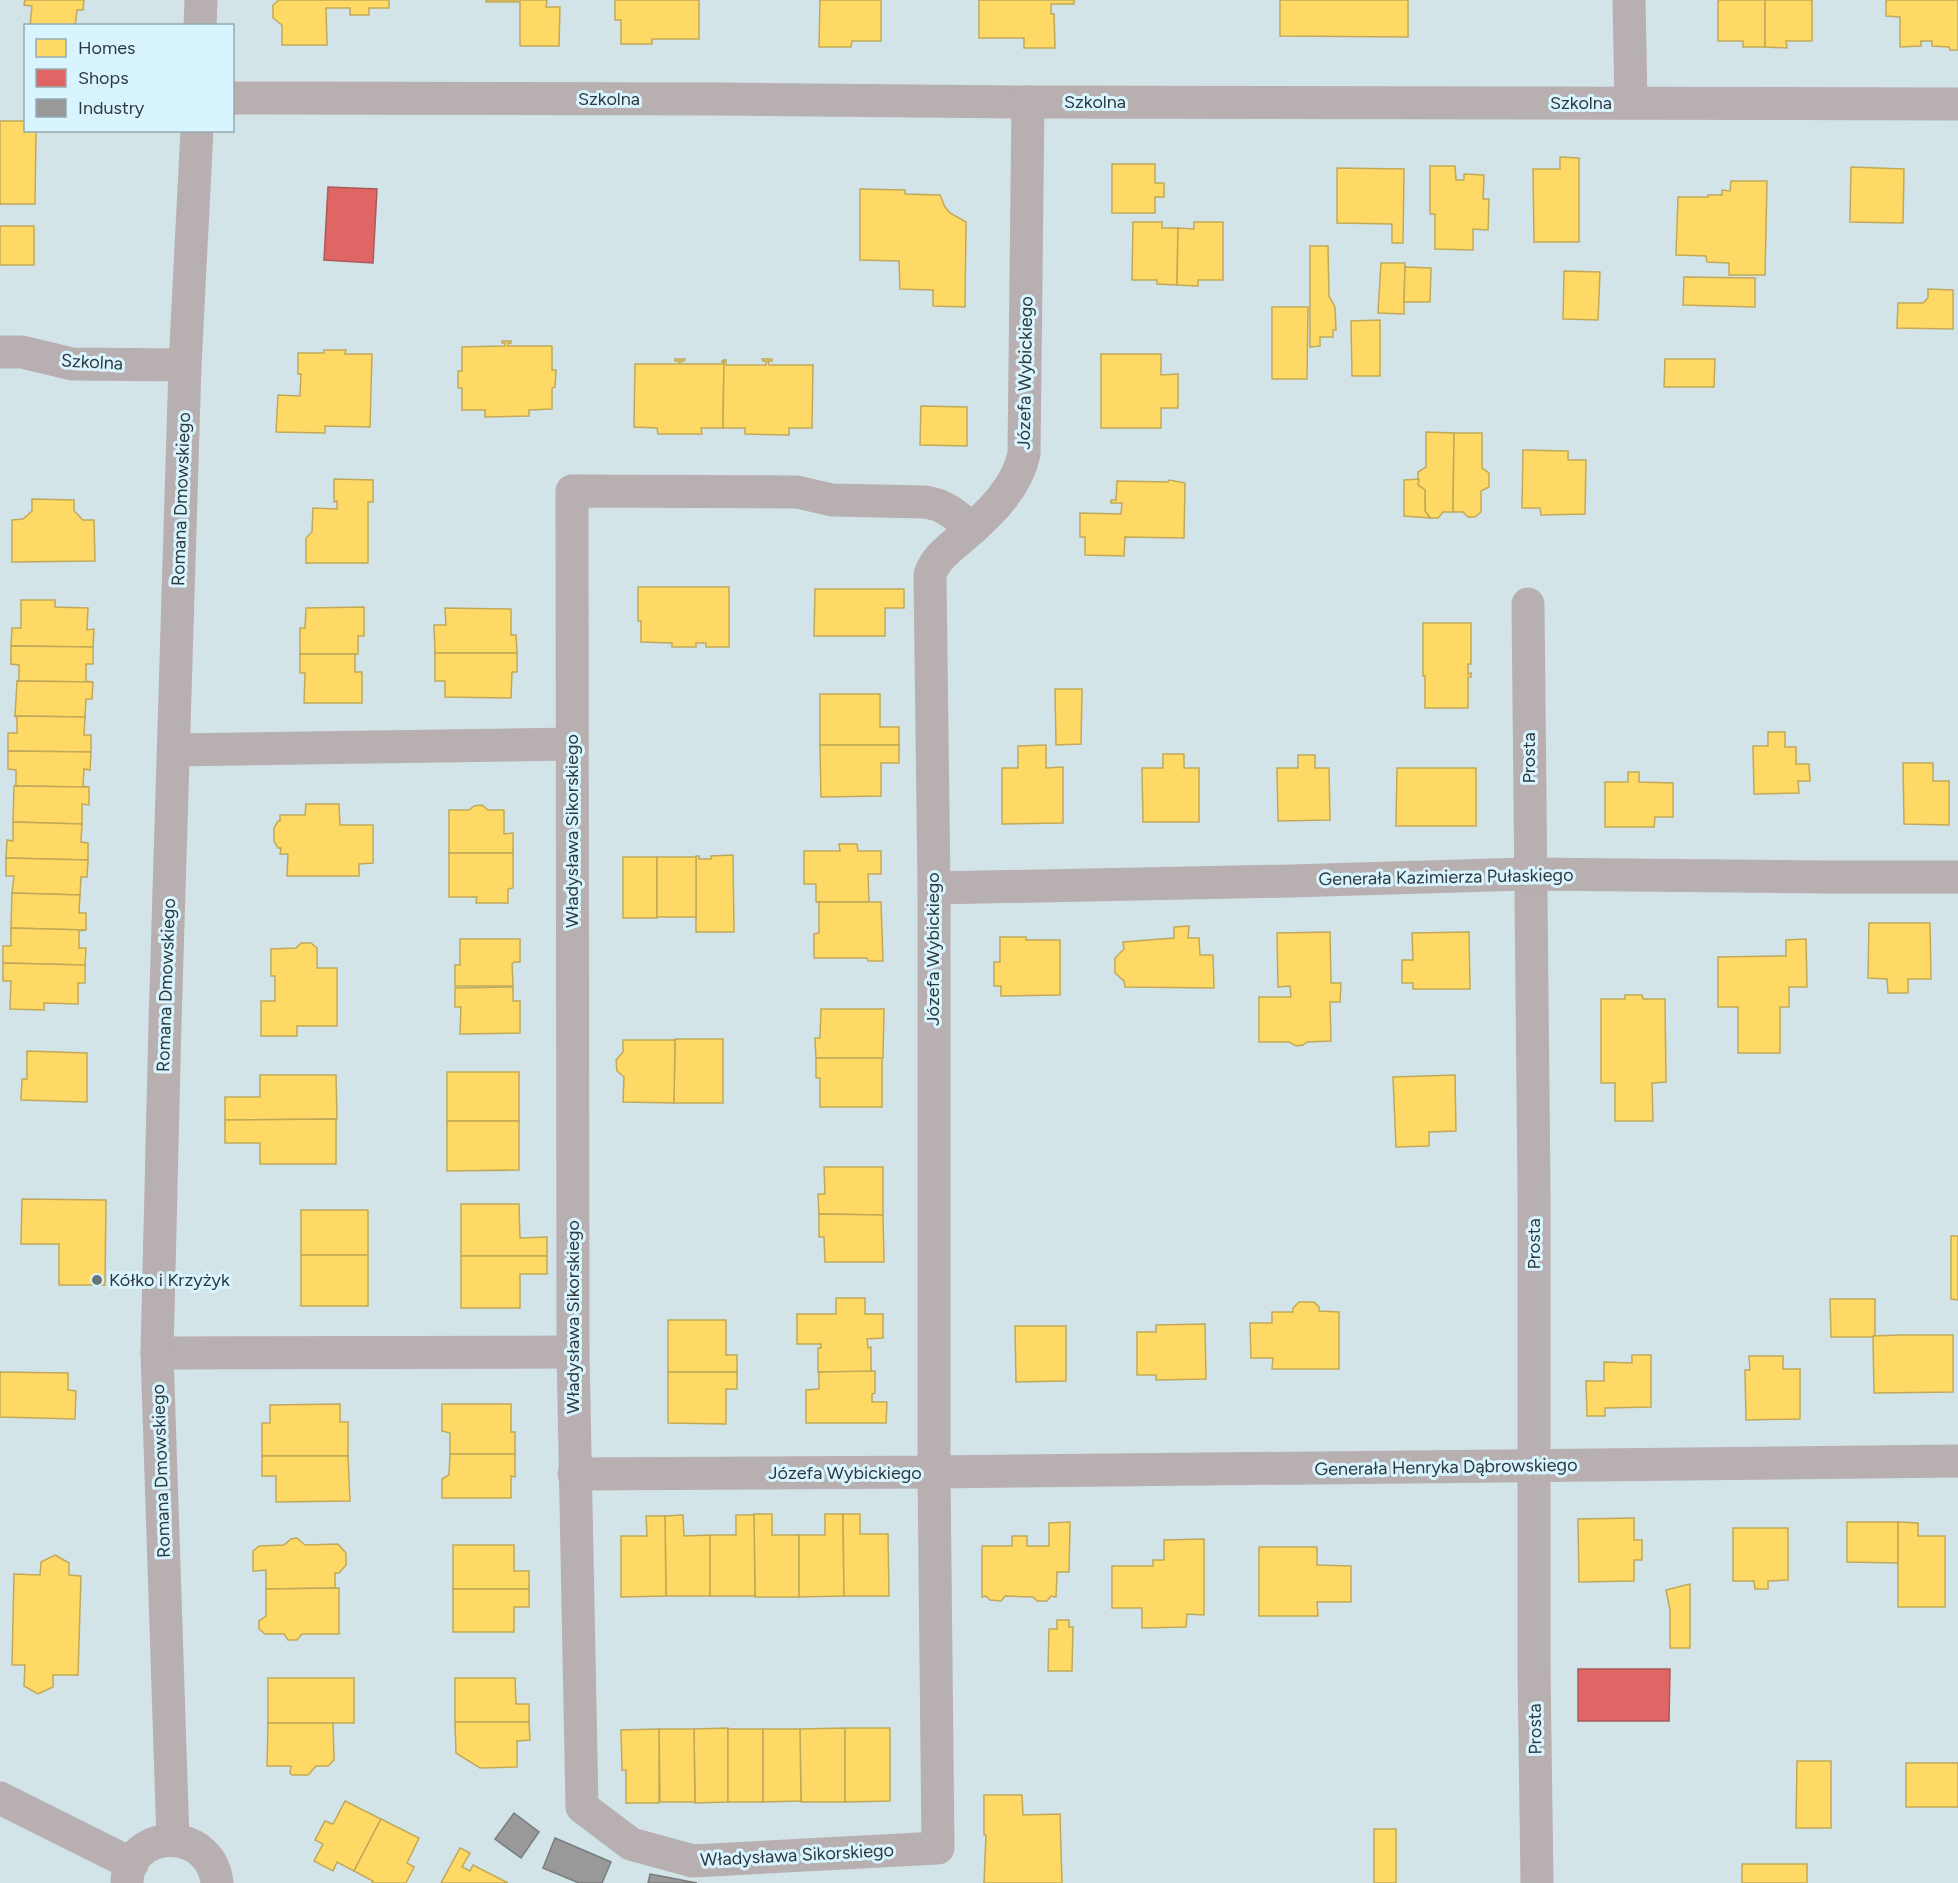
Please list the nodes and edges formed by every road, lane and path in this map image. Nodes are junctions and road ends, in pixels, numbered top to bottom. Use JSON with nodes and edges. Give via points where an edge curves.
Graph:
{"nodes":[{"id":1,"x":201,"y":0,"type":"edge"},
{"id":2,"x":1629,"y":0,"type":"edge"},
{"id":3,"x":200,"y":24,"type":"edge"},
{"id":4,"x":234,"y":98,"type":"edge"},
{"id":5,"x":1028,"y":102,"type":"junction"},
{"id":6,"x":1630,"y":103,"type":"junction"},
{"id":7,"x":1958,"y":104,"type":"edge"},
{"id":8,"x":197,"y":132,"type":"edge"},
{"id":9,"x":0,"y":352,"type":"edge"},
{"id":10,"x":185,"y":364,"type":"junction"},
{"id":11,"x":972,"y":529,"type":"junction"},
{"id":12,"x":1528,"y":604,"type":"dead end"},
{"id":13,"x":572,"y":744,"type":"junction"},
{"id":14,"x":174,"y":750,"type":"junction"},
{"id":15,"x":1530,"y":873,"type":"junction"},
{"id":16,"x":1958,"y":877,"type":"edge"},
{"id":17,"x":934,"y":888,"type":"junction"},
{"id":18,"x":573,"y":1352,"type":"junction"},
{"id":19,"x":157,"y":1353,"type":"junction"},
{"id":20,"x":1958,"y":1461,"type":"edge"},
{"id":21,"x":1535,"y":1467,"type":"junction"},
{"id":22,"x":934,"y":1472,"type":"junction"},
{"id":23,"x":574,"y":1474,"type":"junction"},
{"id":24,"x":0,"y":1798,"type":"edge"},
{"id":25,"x":173,"y":1839,"type":"junction"},
{"id":26,"x":129,"y":1873,"type":"edge"},
{"id":27,"x":216,"y":1883,"type":"edge"},
{"id":28,"x":1537,"y":1883,"type":"edge"}],
"edges":[{"from":1,"to":3,"type":"street"},
{"from":2,"to":6,"type":"street"},
{"from":4,"to":5,"type":"street","name":"Szkolna"},
{"from":5,"to":6,"type":"street","name":"Szkolna"},
{"from":5,"to":11,"type":"street","name":"Józefa Wybickiego","via":[[1024,454],[1010,489]]},
{"from":6,"to":7,"type":"street","name":"Szkolna"},
{"from":8,"to":10,"type":"street","name":"Romana Dmowskiego"},
{"from":9,"to":10,"type":"street","name":"Szkolna","via":[[22,352],[72,364]]},
{"from":10,"to":14,"type":"street","name":"Romana Dmowskiego"},
{"from":11,"to":13,"type":"street","name":"Władysława Sikorskiego","via":[[946,508],[925,502],[832,500],[797,492],[572,491]]},
{"from":11,"to":17,"type":"street","name":"Józefa Wybickiego","via":[[932,566],[930,575]]},
{"from":12,"to":15,"type":"street","name":"Prosta"},
{"from":13,"to":14,"type":"street"},
{"from":13,"to":18,"type":"street","name":"Władysława Sikorskiego"},
{"from":14,"to":19,"type":"street","name":"Romana Dmowskiego"},
{"from":15,"to":16,"type":"street","name":"Generała Kazimierza Pułaskiego"},
{"from":15,"to":17,"type":"street","name":"Generała Kazimierza Pułaskiego"},
{"from":15,"to":21,"type":"street","name":"Prosta"},
{"from":17,"to":22,"type":"street","name":"Józefa Wybickiego"},
{"from":18,"to":19,"type":"street"},
{"from":18,"to":23,"type":"street","name":"Władysława Sikorskiego"},
{"from":19,"to":25,"type":"street","name":"Romana Dmowskiego"},
{"from":20,"to":21,"type":"street","name":"Generała Henryka Dąbrowskiego"},
{"from":21,"to":22,"type":"street","name":"Generała Henryka Dąbrowskiego"},
{"from":21,"to":28,"type":"street","name":"Prosta"},
{"from":22,"to":23,"type":"street","name":"Józefa Wybickiego"},
{"from":22,"to":23,"type":"street","name":"Władysława Sikorskiego","via":[[938,1848],[693,1861],[631,1844],[582,1807]]},
{"from":24,"to":26,"type":"street"},
{"from":25,"to":26,"type":"street","via":[[148,1846]]},
{"from":25,"to":27,"type":"street","via":[[199,1848],[216,1873]]}]}
